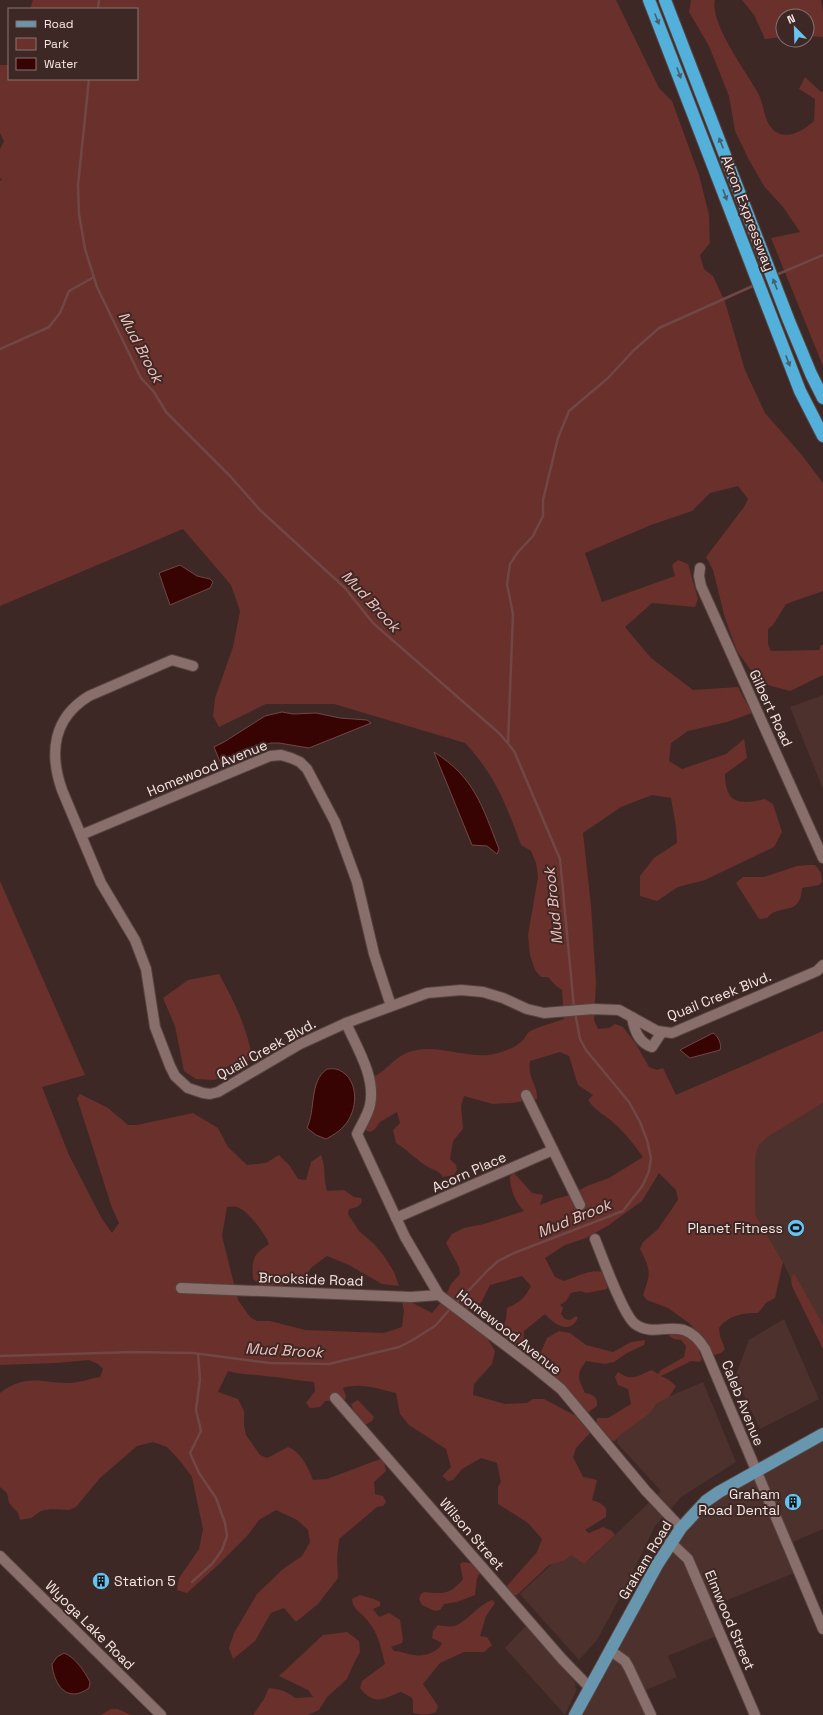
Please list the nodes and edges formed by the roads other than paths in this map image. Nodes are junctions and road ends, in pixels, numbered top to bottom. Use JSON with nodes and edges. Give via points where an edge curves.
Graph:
{"nodes":[{"id":1,"x":649,"y":0,"type":"edge"},
{"id":2,"x":665,"y":0,"type":"edge"},
{"id":3,"x":823,"y":398,"type":"edge"},
{"id":4,"x":823,"y":436,"type":"edge"},
{"id":5,"x":700,"y":568,"type":"dead end"},
{"id":6,"x":193,"y":666,"type":"dead end"},
{"id":7,"x":81,"y":835,"type":"junction"},
{"id":8,"x":823,"y":858,"type":"edge"},
{"id":9,"x":821,"y":971,"type":"edge"},
{"id":10,"x":391,"y":1006,"type":"junction"},
{"id":11,"x":632,"y":1017,"type":"junction"},
{"id":12,"x":346,"y":1023,"type":"junction"},
{"id":13,"x":662,"y":1032,"type":"junction"},
{"id":14,"x":526,"y":1095,"type":"dead end"},
{"id":15,"x":553,"y":1150,"type":"junction"},
{"id":16,"x":580,"y":1205,"type":"dead end"},
{"id":17,"x":396,"y":1218,"type":"junction"},
{"id":18,"x":595,"y":1239,"type":"dead end"},
{"id":19,"x":181,"y":1288,"type":"dead end"},
{"id":20,"x":441,"y":1297,"type":"junction"},
{"id":21,"x":334,"y":1398,"type":"dead end"},
{"id":22,"x":823,"y":1434,"type":"edge"},
{"id":23,"x":756,"y":1471,"type":"junction"},
{"id":24,"x":681,"y":1528,"type":"junction"},
{"id":25,"x":670,"y":1542,"type":"junction"},
{"id":26,"x":0,"y":1556,"type":"edge"},
{"id":27,"x":823,"y":1629,"type":"edge"},
{"id":28,"x":611,"y":1651,"type":"junction"},
{"id":29,"x":589,"y":1687,"type":"junction"},
{"id":30,"x":161,"y":1715,"type":"edge"},
{"id":31,"x":575,"y":1715,"type":"edge"},
{"id":32,"x":650,"y":1715,"type":"edge"},
{"id":33,"x":755,"y":1715,"type":"edge"}],
"edges":[{"from":1,"to":4,"type":"highway","name":"Akron Expressway","one_way":true,"via":[[800,391]]},
{"from":3,"to":2,"type":"highway","name":"Akron Expressway","one_way":true,"via":[[789,321]]},
{"from":5,"to":8,"type":"street","name":"Gilbert Road","via":[[701,586]]},
{"from":6,"to":7,"type":"street","name":"Quail Creek Blvd.","via":[[172,660],[89,696],[79,702],[65,720],[55,742],[55,764],[62,790]]},
{"from":7,"to":10,"type":"street","name":"Homewood Avenue","via":[[270,756],[281,755],[300,762],[314,781],[346,848],[374,954]]},
{"from":7,"to":12,"type":"street","name":"Quail Creek Blvd.","via":[[101,883],[135,940],[146,969],[155,1027],[175,1076],[188,1088],[210,1094],[218,1092],[300,1044]]},
{"from":9,"to":13,"type":"street","name":"Quail Creek Blvd.","via":[[672,1033]]},
{"from":10,"to":11,"type":"street","name":"Quail Creek Blvd.","via":[[427,993],[461,990],[483,992],[544,1013],[600,1009],[619,1010]]},
{"from":10,"to":12,"type":"street","name":"Quail Creek Blvd."},
{"from":11,"to":13,"type":"street","name":"Quail Creek Blvd."},
{"from":11,"to":13,"type":"street","via":[[638,1036],[648,1046],[654,1045]]},
{"from":12,"to":17,"type":"street","name":"Homewood Avenue","via":[[370,1078],[370,1107],[357,1134]]},
{"from":14,"to":15,"type":"street"},
{"from":15,"to":16,"type":"street"},
{"from":15,"to":17,"type":"street","name":"Acorn Place"},
{"from":17,"to":20,"type":"street","name":"Homewood Avenue"},
{"from":18,"to":23,"type":"street","name":"Caleb Avenue","via":[[622,1305],[634,1323],[643,1328],[681,1329],[689,1331],[699,1339],[711,1361]]},
{"from":19,"to":20,"type":"street","name":"Brookside Road"},
{"from":20,"to":24,"type":"street","name":"Homewood Avenue","via":[[561,1390],[646,1491]]},
{"from":21,"to":29,"type":"street","name":"Wilson Street","via":[[562,1660]]},
{"from":22,"to":23,"type":"main road","name":"Graham Road"},
{"from":23,"to":24,"type":"main road","name":"Graham Road","via":[[711,1498],[690,1516]]},
{"from":23,"to":27,"type":"street","name":"Caleb Avenue"},
{"from":24,"to":25,"type":"main road","name":"Graham Road"},
{"from":25,"to":28,"type":"main road","name":"Graham Road"},
{"from":25,"to":33,"type":"street","name":"Elmwood Street","via":[[688,1559]]},
{"from":26,"to":30,"type":"street","name":"Wyoga Lake Road"},
{"from":28,"to":29,"type":"main road","name":"Graham Road"},
{"from":28,"to":32,"type":"street","via":[[625,1661]]},
{"from":29,"to":31,"type":"main road","name":"Graham Road"}]}
